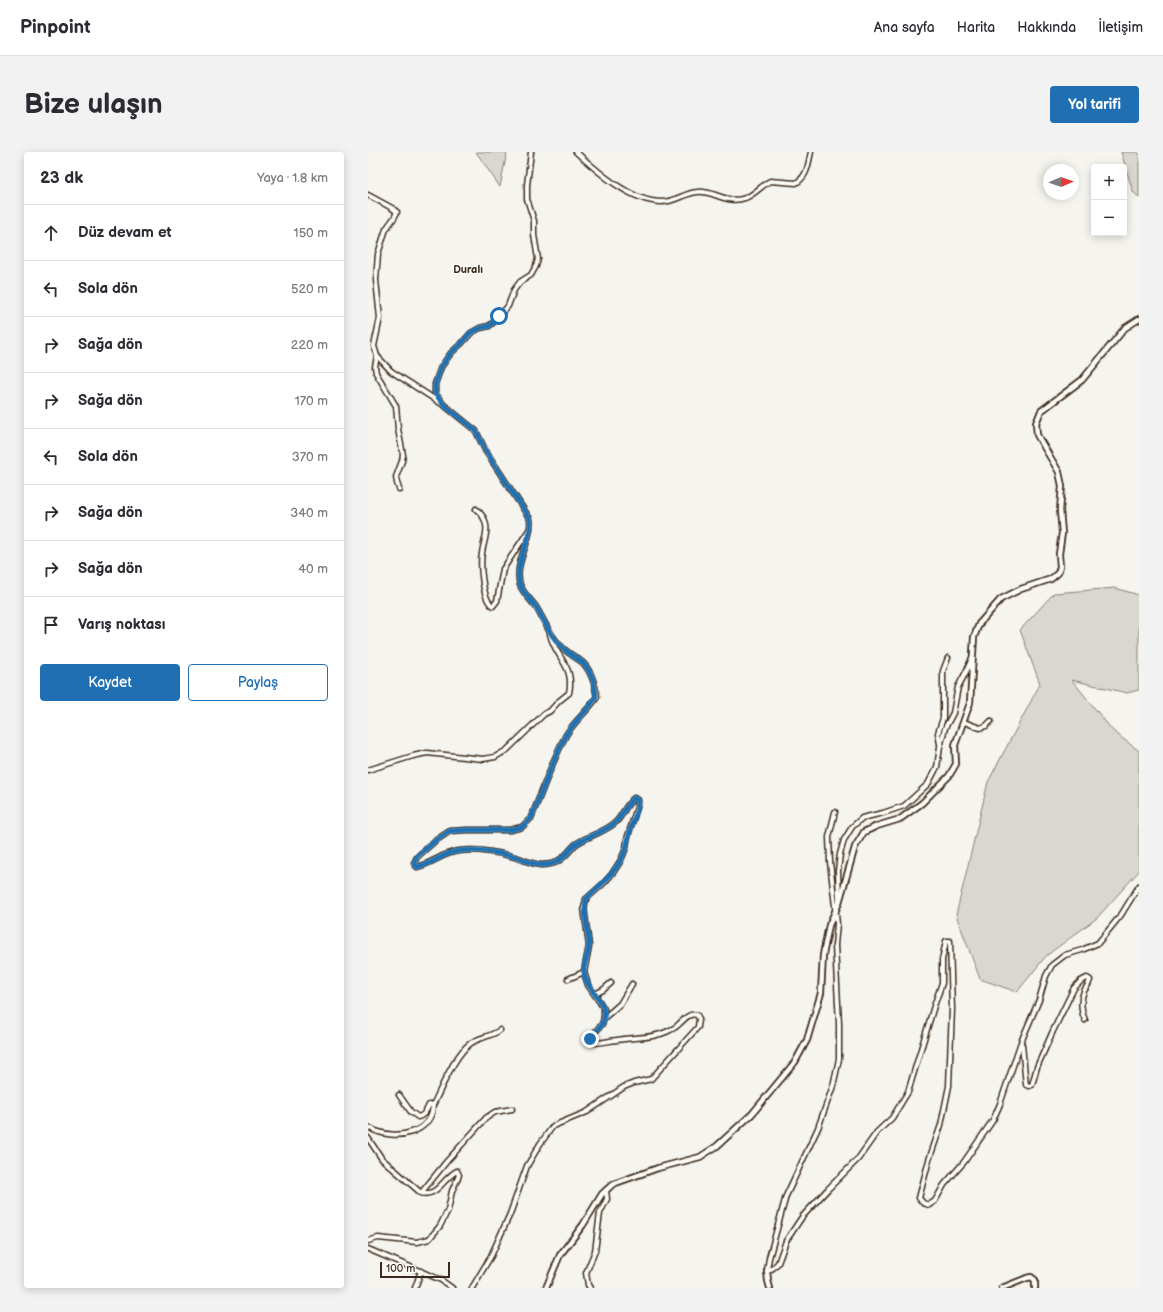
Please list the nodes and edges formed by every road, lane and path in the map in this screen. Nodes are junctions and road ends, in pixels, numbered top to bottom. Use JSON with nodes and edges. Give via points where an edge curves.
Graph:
{"nodes":[{"id":1,"x":532,"y":152,"type":"edge"},
{"id":2,"x":576,"y":152,"type":"edge"},
{"id":3,"x":811,"y":152,"type":"edge"},
{"id":4,"x":368,"y":195,"type":"edge"},
{"id":5,"x":1139,"y":319,"type":"edge"},
{"id":6,"x":377,"y":356,"type":"junction"},
{"id":7,"x":444,"y":405,"type":"junction"},
{"id":8,"x":399,"y":489,"type":"dead end"},
{"id":9,"x":476,"y":509,"type":"dead end"},
{"id":10,"x":531,"y":526,"type":"junction"},
{"id":11,"x":550,"y":632,"type":"junction"},
{"id":12,"x":948,"y":658,"type":"dead end"},
{"id":13,"x":972,"y":658,"type":"junction"},
{"id":14,"x":991,"y":721,"type":"dead end"},
{"id":15,"x":964,"y":722,"type":"junction"},
{"id":16,"x":940,"y":747,"type":"junction"},
{"id":17,"x":368,"y":770,"type":"edge"},
{"id":18,"x":835,"y":812,"type":"dead end"},
{"id":19,"x":1139,"y":886,"type":"edge"},
{"id":20,"x":839,"y":903,"type":"junction"},
{"id":21,"x":835,"y":911,"type":"junction"},
{"id":22,"x":584,"y":972,"type":"junction"},
{"id":23,"x":568,"y":979,"type":"dead end"},
{"id":24,"x":611,"y":983,"type":"dead end"},
{"id":25,"x":632,"y":984,"type":"dead end"},
{"id":26,"x":595,"y":994,"type":"junction"},
{"id":27,"x":604,"y":1018,"type":"junction"},
{"id":28,"x":1085,"y":1020,"type":"dead end"},
{"id":29,"x":500,"y":1030,"type":"dead end"},
{"id":30,"x":1021,"y":1042,"type":"junction"},
{"id":31,"x":399,"y":1095,"type":"dead end"},
{"id":32,"x":433,"y":1105,"type":"junction"},
{"id":33,"x":512,"y":1109,"type":"dead end"},
{"id":34,"x":368,"y":1126,"type":"edge"},
{"id":35,"x":368,"y":1138,"type":"edge"},
{"id":36,"x":606,"y":1190,"type":"junction"},
{"id":37,"x":421,"y":1192,"type":"junction"},
{"id":38,"x":368,"y":1241,"type":"edge"},
{"id":39,"x":368,"y":1249,"type":"edge"},
{"id":40,"x":421,"y":1271,"type":"junction"},
{"id":41,"x":767,"y":1271,"type":"junction"},
{"id":42,"x":445,"y":1283,"type":"junction"},
{"id":43,"x":416,"y":1288,"type":"edge"},
{"id":44,"x":442,"y":1288,"type":"edge"},
{"id":45,"x":452,"y":1288,"type":"edge"},
{"id":46,"x":472,"y":1288,"type":"edge"},
{"id":47,"x":546,"y":1288,"type":"edge"},
{"id":48,"x":590,"y":1288,"type":"edge"},
{"id":49,"x":770,"y":1288,"type":"edge"},
{"id":50,"x":1002,"y":1288,"type":"edge"},
{"id":51,"x":1035,"y":1288,"type":"edge"}],
"edges":[{"from":1,"to":7,"type":"street","via":[[527,196],[534,222],[538,259],[536,266],[531,275],[520,282],[514,290],[504,312],[489,326],[476,329],[468,335],[441,367],[435,384],[435,393]]},
{"from":2,"to":3,"type":"street","via":[[610,181],[638,195],[660,202],[700,192],[735,200],[748,197],[770,181],[796,183],[806,172]]},
{"from":4,"to":6,"type":"street","via":[[397,212],[386,229],[378,254],[376,280],[380,318],[374,346]]},
{"from":5,"to":13,"type":"street","via":[[1125,328],[1082,380],[1041,411],[1036,424],[1037,435],[1059,472],[1062,486],[1060,567],[1051,579],[1001,599],[979,624],[974,636]]},
{"from":6,"to":7,"type":"street","via":[[397,375]]},
{"from":6,"to":8,"type":"street","via":[[374,367],[376,373],[396,406],[403,455],[396,477]]},
{"from":7,"to":10,"type":"street","via":[[476,431],[485,450],[530,519]]},
{"from":9,"to":10,"type":"street","via":[[485,519],[487,526],[482,552],[482,573],[484,592],[493,606],[497,601],[503,569]]},
{"from":10,"to":11,"type":"street","via":[[522,552],[518,577]]},
{"from":11,"to":17,"type":"street","via":[[552,644],[570,673],[569,693],[507,750],[496,757],[483,759],[426,753]]},
{"from":11,"to":22,"type":"street","via":[[561,646],[583,664],[593,679],[596,697],[567,735],[531,818],[522,827],[510,830],[450,831],[417,856],[414,863],[417,867],[423,866],[459,851],[480,851],[511,856],[541,865],[557,862],[576,845],[608,830],[618,820],[629,801],[634,798],[638,800],[621,860],[603,884],[586,899],[584,908],[589,946]]},
{"from":12,"to":16,"type":"street","via":[[943,671],[942,718],[938,733]]},
{"from":13,"to":15,"type":"street","via":[[970,703]]},
{"from":13,"to":16,"type":"street","via":[[958,687],[953,713],[945,728]]},
{"from":14,"to":15,"type":"street","via":[[980,728]]},
{"from":15,"to":20,"type":"street","via":[[955,745],[956,764],[949,776],[922,803],[900,818],[864,832],[855,847]]},
{"from":16,"to":20,"type":"street","via":[[937,767],[928,784],[904,806],[862,818],[852,827],[844,840],[840,854]]},
{"from":18,"to":21,"type":"street","via":[[829,837]]},
{"from":19,"to":30,"type":"street","via":[[1121,915],[1098,942],[1065,955],[1052,965]]},
{"from":20,"to":21,"type":"street"},
{"from":21,"to":36,"type":"street","via":[[829,925],[823,955],[821,993],[807,1040],[795,1062],[752,1114],[717,1146],[700,1157],[658,1168],[613,1184]]},
{"from":21,"to":41,"type":"street","via":[[839,1058],[833,1086],[818,1128],[786,1196]]},
{"from":22,"to":23,"type":"street"},
{"from":22,"to":26,"type":"street","via":[[588,985]]},
{"from":24,"to":26,"type":"street"},
{"from":25,"to":27,"type":"street","via":[[620,1004]]},
{"from":26,"to":27,"type":"street","via":[[604,1009]]},
{"from":27,"to":46,"type":"street","via":[[590,1039],[593,1043],[665,1033],[692,1014],[697,1015],[699,1019],[698,1027],[652,1079],[624,1087],[587,1112],[553,1126],[527,1166],[510,1214],[491,1256]]},
{"from":28,"to":30,"type":"street","via":[[1082,1004],[1084,991],[1090,983],[1087,978],[1074,988],[1039,1062],[1032,1085],[1029,1086],[1026,1085]]},
{"from":29,"to":32,"type":"street","via":[[472,1042],[455,1062]]},
{"from":30,"to":41,"type":"street","via":[[993,1120],[935,1201],[929,1205],[923,1203],[919,1198],[941,1124],[949,1086],[952,1009],[950,941],[946,941],[942,960],[942,983],[908,1092],[892,1118],[877,1132],[858,1160],[802,1217],[786,1241],[778,1264]]},
{"from":31,"to":32,"type":"street","via":[[411,1112],[418,1117],[421,1117],[429,1105]]},
{"from":32,"to":34,"type":"street","via":[[427,1122],[414,1132],[388,1134]]},
{"from":33,"to":37,"type":"street","via":[[495,1112],[486,1118]]},
{"from":35,"to":37,"type":"street","via":[[382,1160]]},
{"from":36,"to":47,"type":"street","via":[[560,1255]]},
{"from":36,"to":48,"type":"street","via":[[607,1199],[600,1213],[595,1251],[586,1273]]},
{"from":37,"to":38,"type":"street","via":[[431,1193],[457,1171],[459,1175],[448,1210],[440,1226],[429,1239],[417,1242],[378,1238]]},
{"from":39,"to":40,"type":"street"},
{"from":40,"to":42,"type":"street"},
{"from":40,"to":43,"type":"street"},
{"from":41,"to":49,"type":"street"},
{"from":42,"to":44,"type":"street"},
{"from":42,"to":45,"type":"street"},
{"from":50,"to":51,"type":"street","via":[[1028,1278],[1035,1280]]}]}
